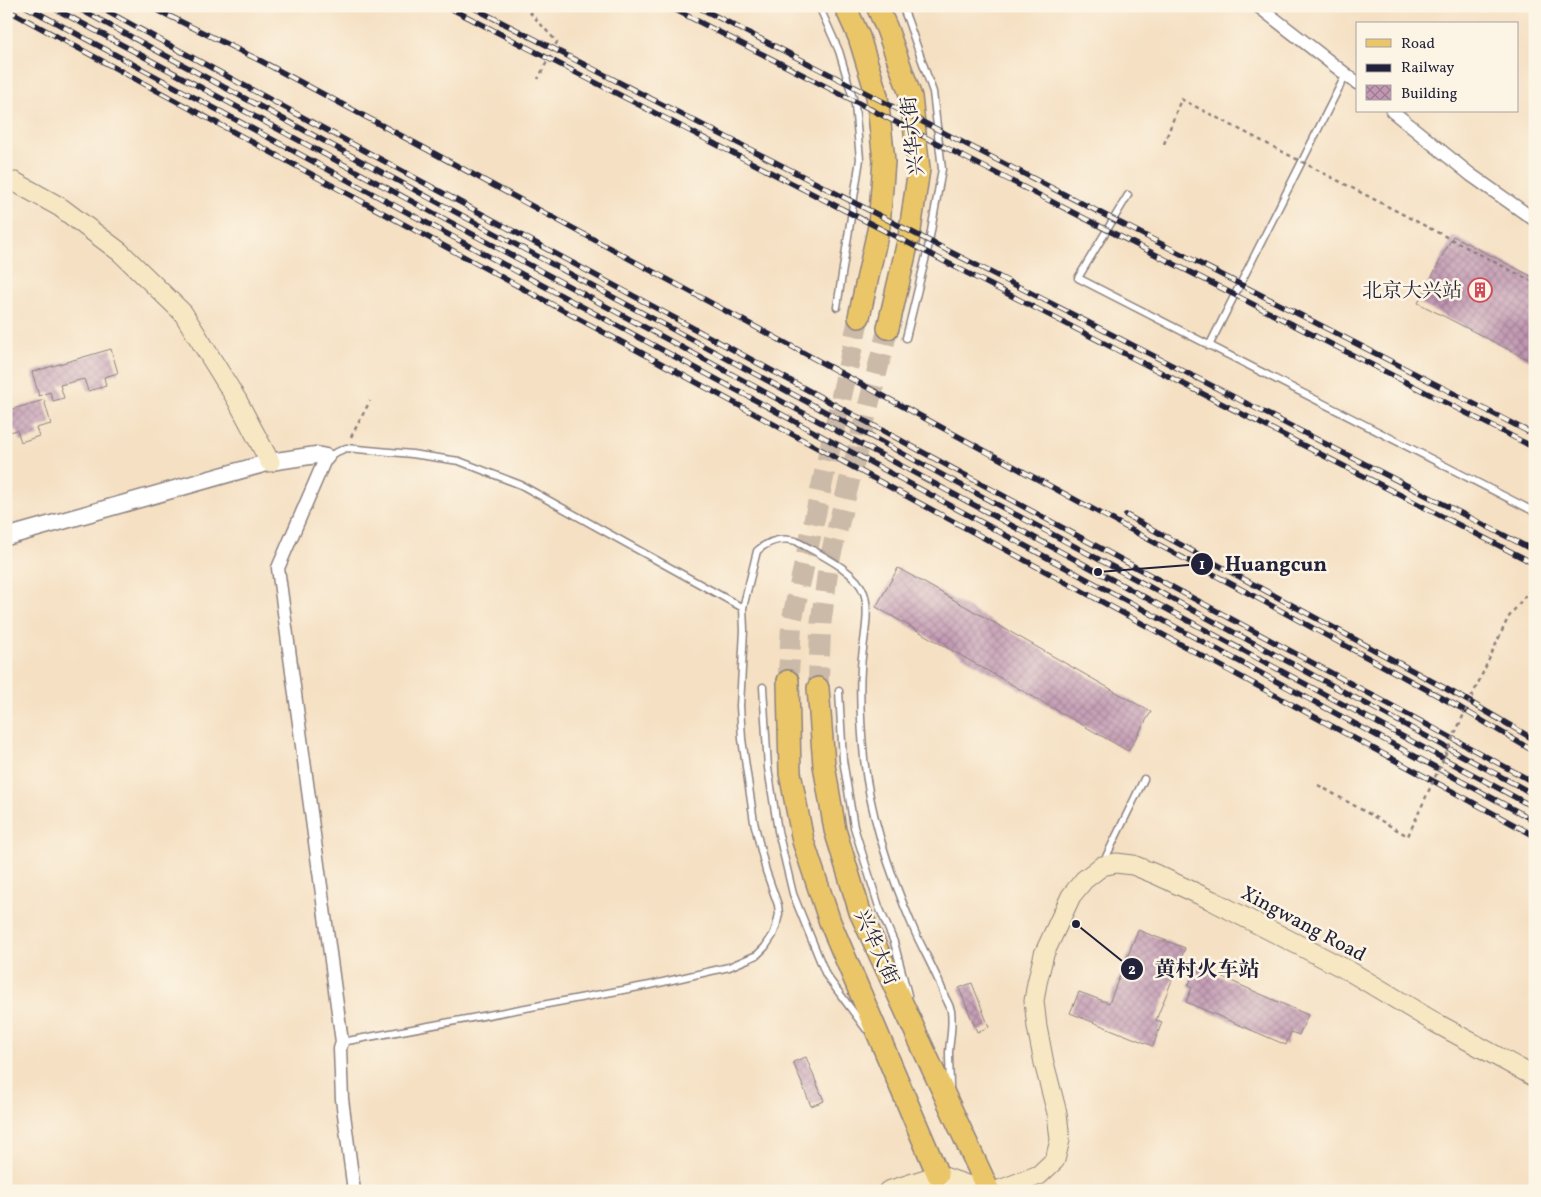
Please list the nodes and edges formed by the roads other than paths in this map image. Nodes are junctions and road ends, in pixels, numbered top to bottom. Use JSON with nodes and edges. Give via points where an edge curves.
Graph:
{"nodes":[{"id":1,"x":819,"y":6,"type":"edge"},
{"id":2,"x":845,"y":6,"type":"edge"},
{"id":3,"x":877,"y":6,"type":"edge"},
{"id":4,"x":902,"y":6,"type":"edge"},
{"id":5,"x":1258,"y":6,"type":"edge"},
{"id":6,"x":1346,"y":74,"type":"junction"},
{"id":7,"x":1356,"y":82,"type":"edge"},
{"id":8,"x":1393,"y":112,"type":"edge"},
{"id":9,"x":15,"y":182,"type":"dead end"},
{"id":10,"x":1128,"y":195,"type":"dead end"},
{"id":11,"x":1535,"y":220,"type":"edge"},
{"id":12,"x":837,"y":307,"type":"dead end"},
{"id":13,"x":859,"y":317,"type":"tunnel mouth"},
{"id":14,"x":897,"y":333,"type":"joint"},
{"id":15,"x":1209,"y":346,"type":"junction"},
{"id":16,"x":326,"y":457,"type":"junction"},
{"id":17,"x":270,"y":462,"type":"junction"},
{"id":18,"x":1535,"y":512,"type":"edge"},
{"id":19,"x":6,"y":538,"type":"edge"},
{"id":20,"x":743,"y":608,"type":"junction"},
{"id":21,"x":788,"y":681,"type":"tunnel mouth"},
{"id":22,"x":763,"y":687,"type":"dead end"},
{"id":23,"x":818,"y":688,"type":"tunnel mouth"},
{"id":24,"x":839,"y":691,"type":"dead end"},
{"id":25,"x":1144,"y":779,"type":"dead end"},
{"id":26,"x":1102,"y":866,"type":"junction"},
{"id":27,"x":909,"y":998,"type":"dead end"},
{"id":28,"x":912,"y":1007,"type":"dead end"},
{"id":29,"x":342,"y":1042,"type":"junction"},
{"id":30,"x":922,"y":1044,"type":"junction"},
{"id":31,"x":890,"y":1061,"type":"junction"},
{"id":32,"x":1535,"y":1077,"type":"edge"},
{"id":33,"x":951,"y":1105,"type":"junction"},
{"id":34,"x":941,"y":1183,"type":"edge"},
{"id":35,"x":354,"y":1191,"type":"edge"},
{"id":36,"x":888,"y":1191,"type":"edge"},
{"id":37,"x":984,"y":1191,"type":"edge"},
{"id":38,"x":990,"y":1191,"type":"edge"},
{"id":39,"x":997,"y":1191,"type":"edge"}],
"edges":[{"from":1,"to":12,"type":"lane","via":[[839,52],[855,105],[860,160]]},
{"from":2,"to":13,"type":"main road","name":"兴华大街","via":[[859,37],[876,96],[884,161],[879,226]]},
{"from":3,"to":14,"type":"main road","name":"兴华大街","via":[[911,97],[919,169]]},
{"from":4,"to":14,"type":"lane","via":[[933,92],[942,169],[928,248]]},
{"from":5,"to":6,"type":"street"},
{"from":6,"to":7,"type":"street"},
{"from":6,"to":15,"type":"lane"},
{"from":8,"to":11,"type":"street","via":[[1471,175]]},
{"from":9,"to":17,"type":"main road","via":[[60,207],[120,252],[183,314],[237,400]]},
{"from":10,"to":15,"type":"lane","via":[[1078,278]]},
{"from":15,"to":18,"type":"lane"},
{"from":16,"to":17,"type":"street","via":[[316,455]]},
{"from":16,"to":20,"type":"lane","via":[[346,448],[459,461],[520,486]]},
{"from":16,"to":29,"type":"street","via":[[278,568]]},
{"from":17,"to":19,"type":"street"},
{"from":20,"to":29,"type":"lane","via":[[742,739],[754,822],[779,914],[773,935],[757,955],[729,967],[650,985]]},
{"from":20,"to":33,"type":"lane","via":[[757,551],[773,540],[796,541],[844,569],[856,578],[864,592],[866,621],[861,669],[861,721],[868,785],[891,871],[951,1009]]},
{"from":21,"to":31,"type":"main road","name":"兴华大街","via":[[790,773],[803,841],[830,922]]},
{"from":22,"to":31,"type":"lane","via":[[768,768],[793,894],[826,975]]},
{"from":23,"to":30,"type":"main road","name":"兴华大街","via":[[824,765],[835,830],[860,912]]},
{"from":24,"to":27,"type":"lane","via":[[843,760],[854,827],[894,942]]},
{"from":25,"to":26,"type":"lane"},
{"from":26,"to":32,"type":"main road","name":"Xingwang Road","via":[[1116,863],[1133,865],[1212,900],[1351,972]]},
{"from":26,"to":39,"type":"main road","via":[[1084,880],[1060,916],[1044,954],[1034,1001],[1044,1063],[1057,1113],[1060,1140],[1055,1160],[1039,1176]]},
{"from":28,"to":30,"type":"lane"},
{"from":29,"to":35,"type":"street","via":[[342,1099]]},
{"from":30,"to":33,"type":"main road","name":"兴华大街"},
{"from":31,"to":34,"type":"main road","name":"兴华大街"},
{"from":33,"to":38,"type":"main road","name":"兴华大街"},
{"from":34,"to":36,"type":"main road"},
{"from":34,"to":37,"type":"main road"}]}
